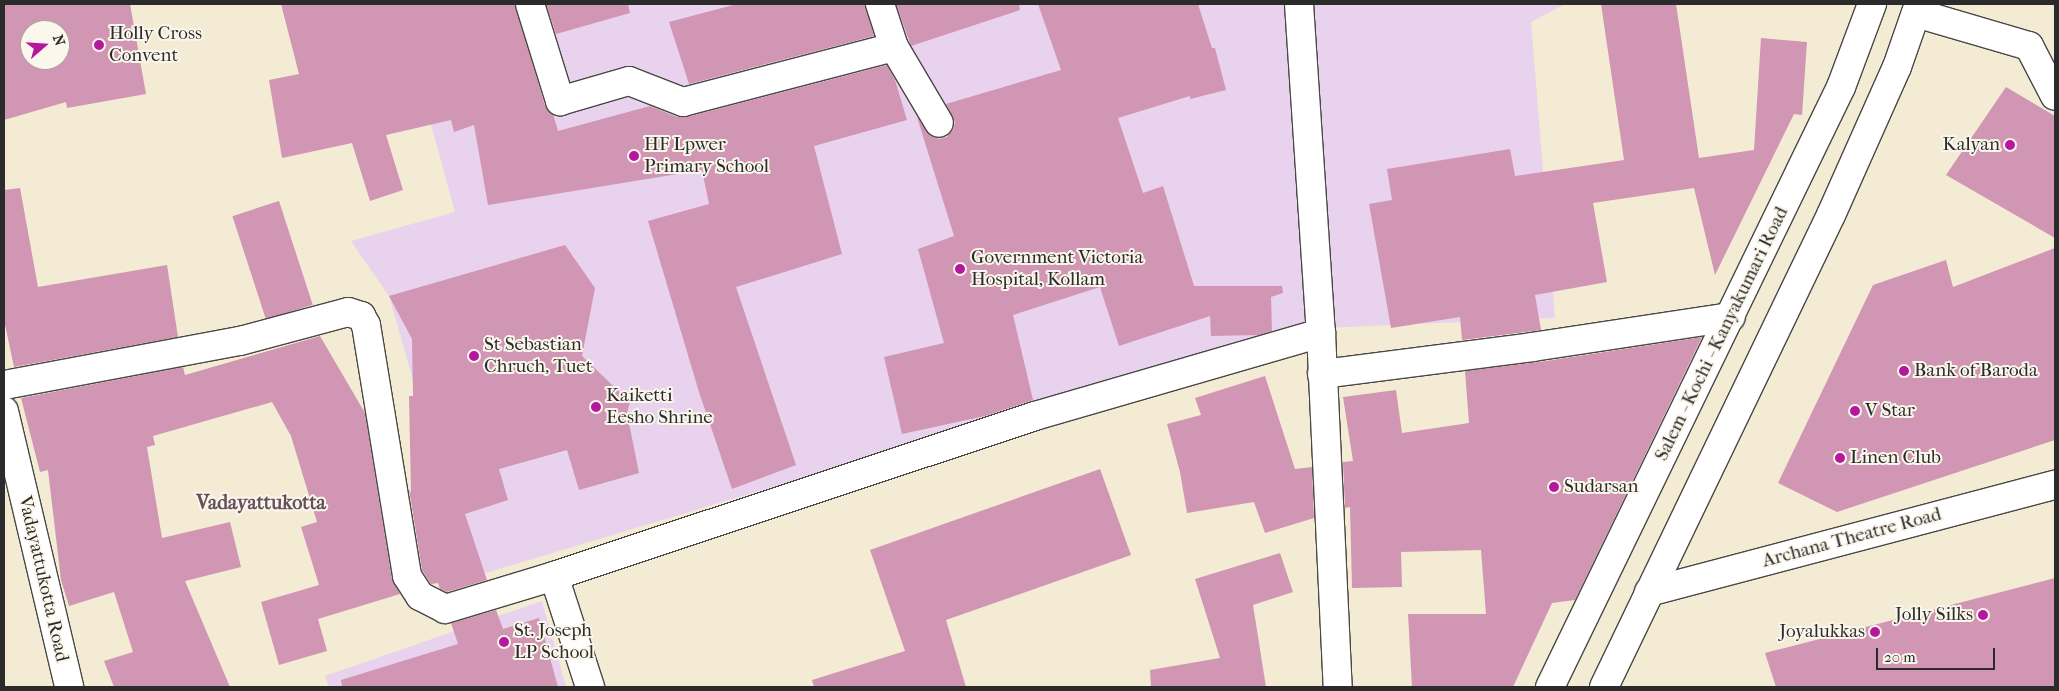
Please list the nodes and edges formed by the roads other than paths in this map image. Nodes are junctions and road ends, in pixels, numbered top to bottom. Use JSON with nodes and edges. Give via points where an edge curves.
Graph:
{"nodes":[{"id":1,"x":530,"y":4,"type":"edge"},
{"id":2,"x":880,"y":4,"type":"edge"},
{"id":3,"x":1299,"y":4,"type":"edge"},
{"id":4,"x":1872,"y":4,"type":"edge"},
{"id":5,"x":1918,"y":8,"type":"edge"},
{"id":6,"x":894,"y":48,"type":"junction"},
{"id":7,"x":2055,"y":96,"type":"edge"},
{"id":8,"x":939,"y":124,"type":"dead end"},
{"id":9,"x":1730,"y":317,"type":"junction"},
{"id":10,"x":1321,"y":333,"type":"junction"},
{"id":11,"x":1322,"y":374,"type":"junction"},
{"id":12,"x":4,"y":385,"type":"edge"},
{"id":13,"x":4,"y":412,"type":"edge"},
{"id":14,"x":2055,"y":485,"type":"edge"},
{"id":15,"x":554,"y":576,"type":"junction"},
{"id":16,"x":1649,"y":592,"type":"junction"},
{"id":17,"x":69,"y":687,"type":"edge"},
{"id":18,"x":590,"y":687,"type":"edge"},
{"id":19,"x":1338,"y":687,"type":"edge"},
{"id":20,"x":1550,"y":687,"type":"edge"},
{"id":21,"x":1604,"y":687,"type":"edge"}],
"edges":[{"from":1,"to":6,"type":"street","via":[[560,101],[629,81],[683,102]]},
{"from":2,"to":6,"type":"street"},
{"from":3,"to":10,"type":"street"},
{"from":4,"to":9,"type":"street","name":"Salem - Kochi - Kanyakumari Road","via":[[1841,87]]},
{"from":5,"to":7,"type":"street","via":[[2029,46]]},
{"from":5,"to":16,"type":"street","via":[[1897,67],[1831,215]]},
{"from":6,"to":8,"type":"street"},
{"from":9,"to":11,"type":"street"},
{"from":9,"to":20,"type":"street","name":"Salem - Kochi - Kanyakumari Road"},
{"from":10,"to":11,"type":"street"},
{"from":10,"to":15,"type":"street","via":[[1034,416]]},
{"from":11,"to":19,"type":"street"},
{"from":12,"to":15,"type":"street","via":[[240,341],[348,312],[361,316],[366,325],[407,576],[420,596],[444,609]]},
{"from":13,"to":17,"type":"street","name":"Vadayattukotta Road"},
{"from":14,"to":16,"type":"street","name":"Archana Theatre Road"},
{"from":15,"to":18,"type":"street"},
{"from":16,"to":21,"type":"street"}]}
